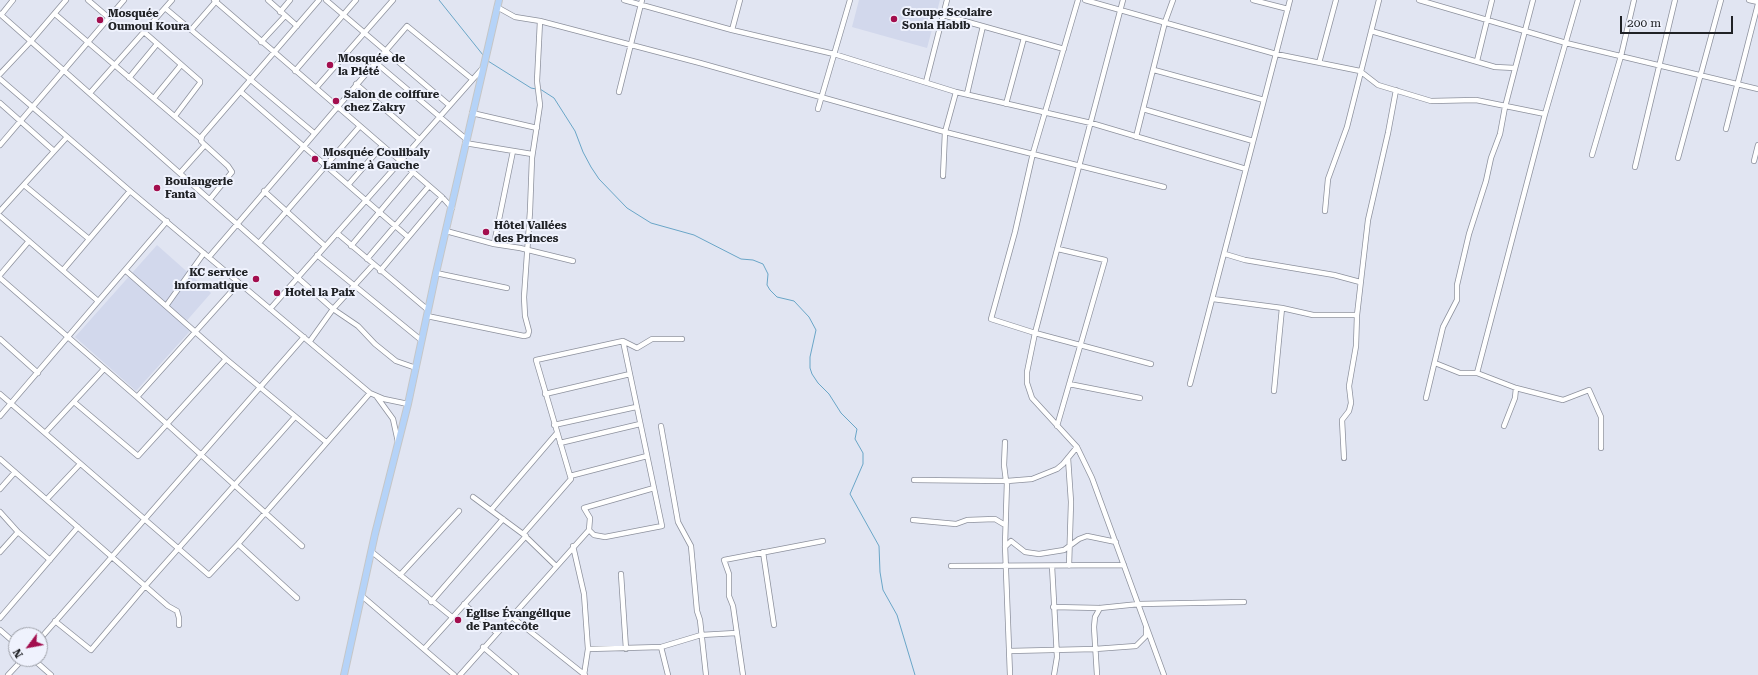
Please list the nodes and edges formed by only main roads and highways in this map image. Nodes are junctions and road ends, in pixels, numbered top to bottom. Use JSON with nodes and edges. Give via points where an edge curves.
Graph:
{"nodes":[{"id":1,"x":498,"y":3,"type":"edge"},
{"id":2,"x":344,"y":675,"type":"edge"}],
"edges":[{"from":1,"to":2,"type":"main road"}]}
